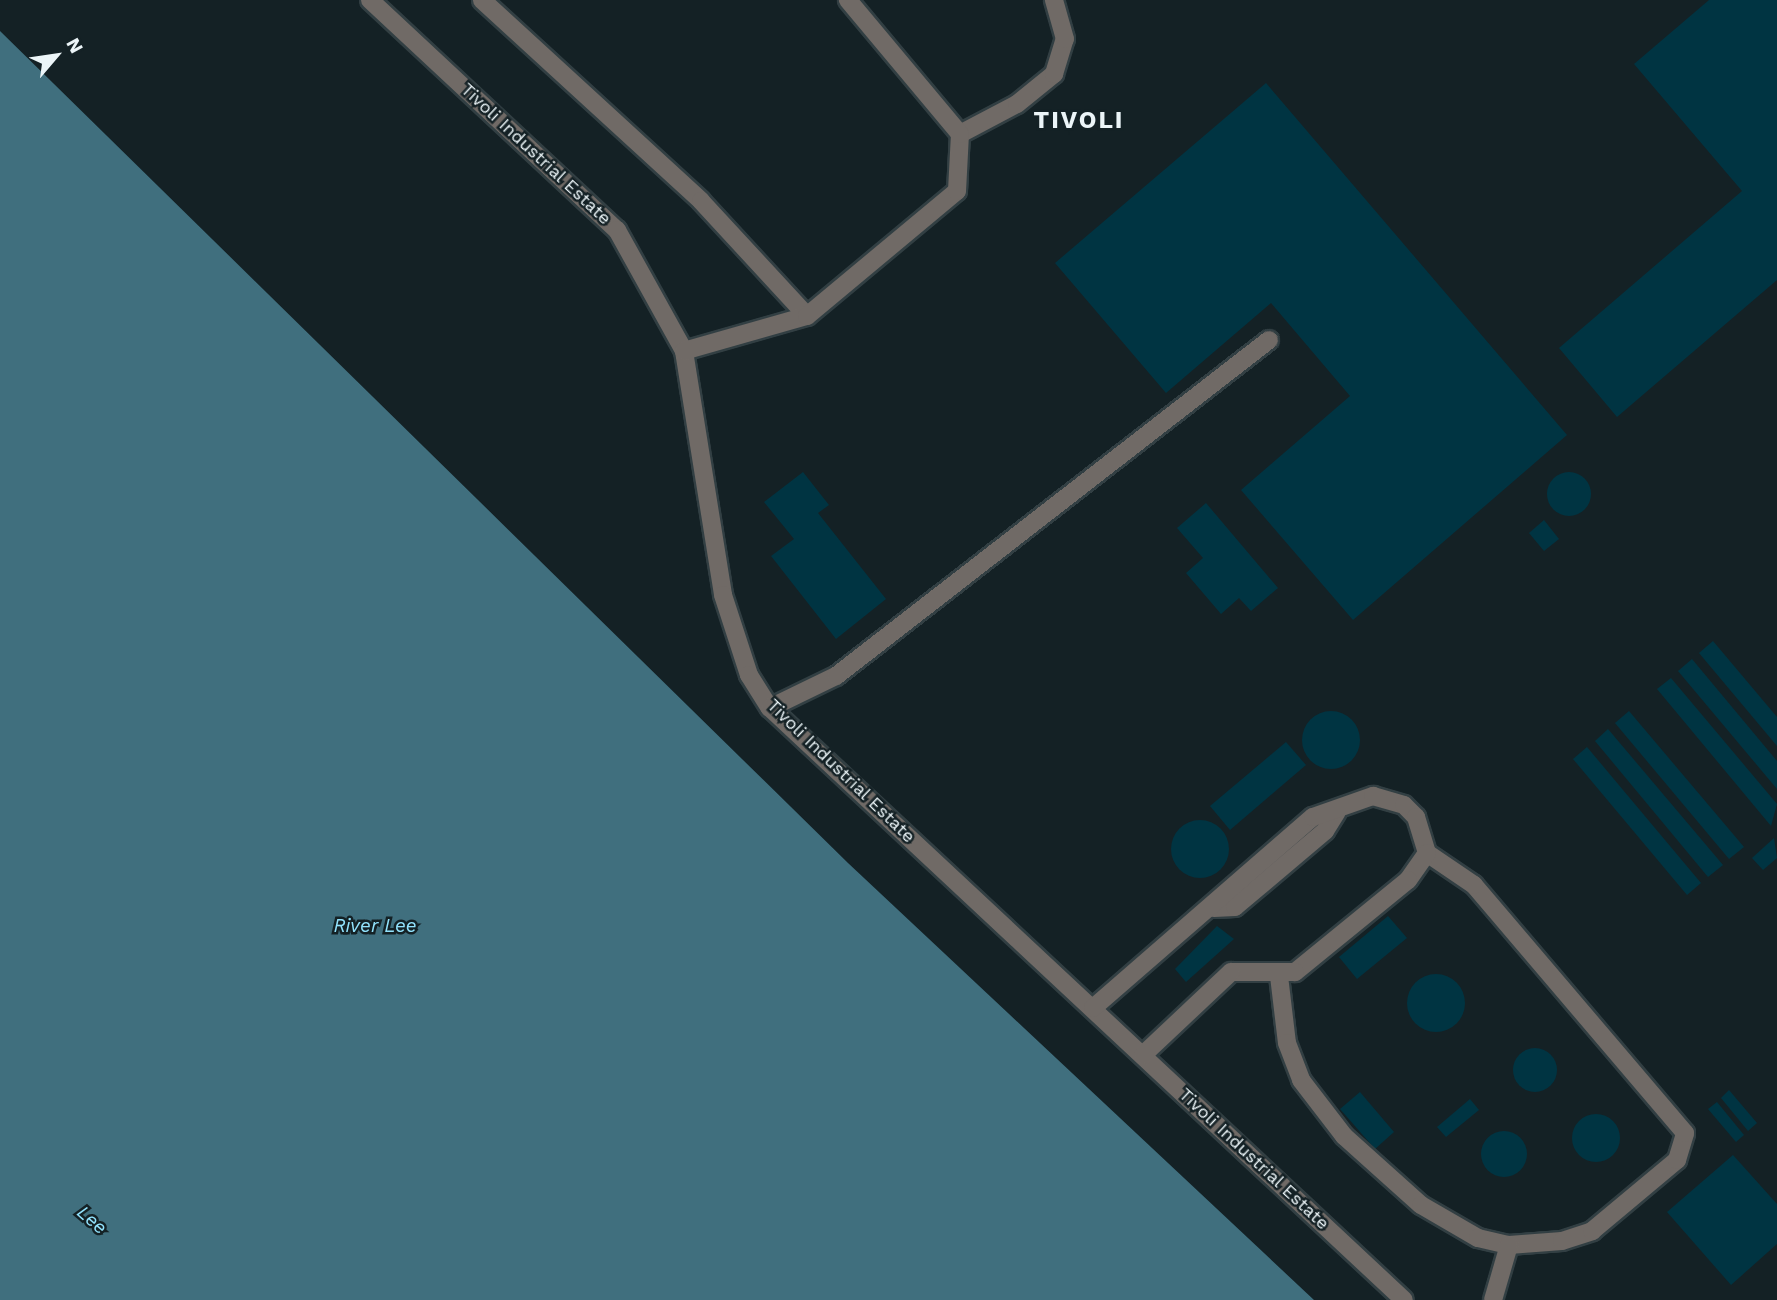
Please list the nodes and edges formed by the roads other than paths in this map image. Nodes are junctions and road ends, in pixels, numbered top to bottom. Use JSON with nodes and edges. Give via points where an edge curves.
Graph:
{"nodes":[{"id":1,"x":370,"y":0,"type":"edge"},
{"id":2,"x":482,"y":0,"type":"edge"},
{"id":3,"x":848,"y":0,"type":"edge"},
{"id":4,"x":1054,"y":0,"type":"edge"},
{"id":5,"x":960,"y":134,"type":"junction"},
{"id":6,"x":807,"y":316,"type":"junction"},
{"id":7,"x":1269,"y":340,"type":"dead end"},
{"id":8,"x":684,"y":351,"type":"junction"},
{"id":9,"x":770,"y":708,"type":"junction"},
{"id":10,"x":1427,"y":853,"type":"junction"},
{"id":11,"x":1279,"y":976,"type":"junction"},
{"id":12,"x":1093,"y":1008,"type":"junction"},
{"id":13,"x":1143,"y":1055,"type":"junction"},
{"id":14,"x":1509,"y":1245,"type":"junction"},
{"id":15,"x":1404,"y":1300,"type":"edge"},
{"id":16,"x":1493,"y":1300,"type":"edge"}],
"edges":[{"from":1,"to":8,"type":"lane","name":"Tivoli Industrial Estate","via":[[617,230]]},
{"from":2,"to":6,"type":"lane","via":[[701,201]]},
{"from":3,"to":5,"type":"lane"},
{"from":4,"to":5,"type":"lane","via":[[1065,39],[1054,74],[1017,104]]},
{"from":5,"to":6,"type":"lane","via":[[957,191]]},
{"from":6,"to":8,"type":"lane"},
{"from":7,"to":9,"type":"lane","via":[[836,676]]},
{"from":8,"to":9,"type":"lane","name":"Tivoli Industrial Estate","via":[[723,595],[744,662]]},
{"from":9,"to":12,"type":"lane","name":"Tivoli Industrial Estate"},
{"from":10,"to":11,"type":"lane","via":[[1408,880],[1310,964]]},
{"from":10,"to":12,"type":"lane","via":[[1416,817],[1389,798],[1359,799],[1337,812],[1313,817],[1214,908]]},
{"from":10,"to":14,"type":"lane","via":[[1474,885],[1685,1133],[1677,1160],[1592,1231],[1563,1241]]},
{"from":11,"to":13,"type":"lane","via":[[1231,972]]},
{"from":11,"to":14,"type":"lane","via":[[1292,1063],[1344,1136],[1451,1225]]},
{"from":12,"to":13,"type":"lane","name":"Tivoli Industrial Estate"},
{"from":13,"to":15,"type":"lane","name":"Tivoli Industrial Estate"},
{"from":14,"to":16,"type":"lane"}]}
